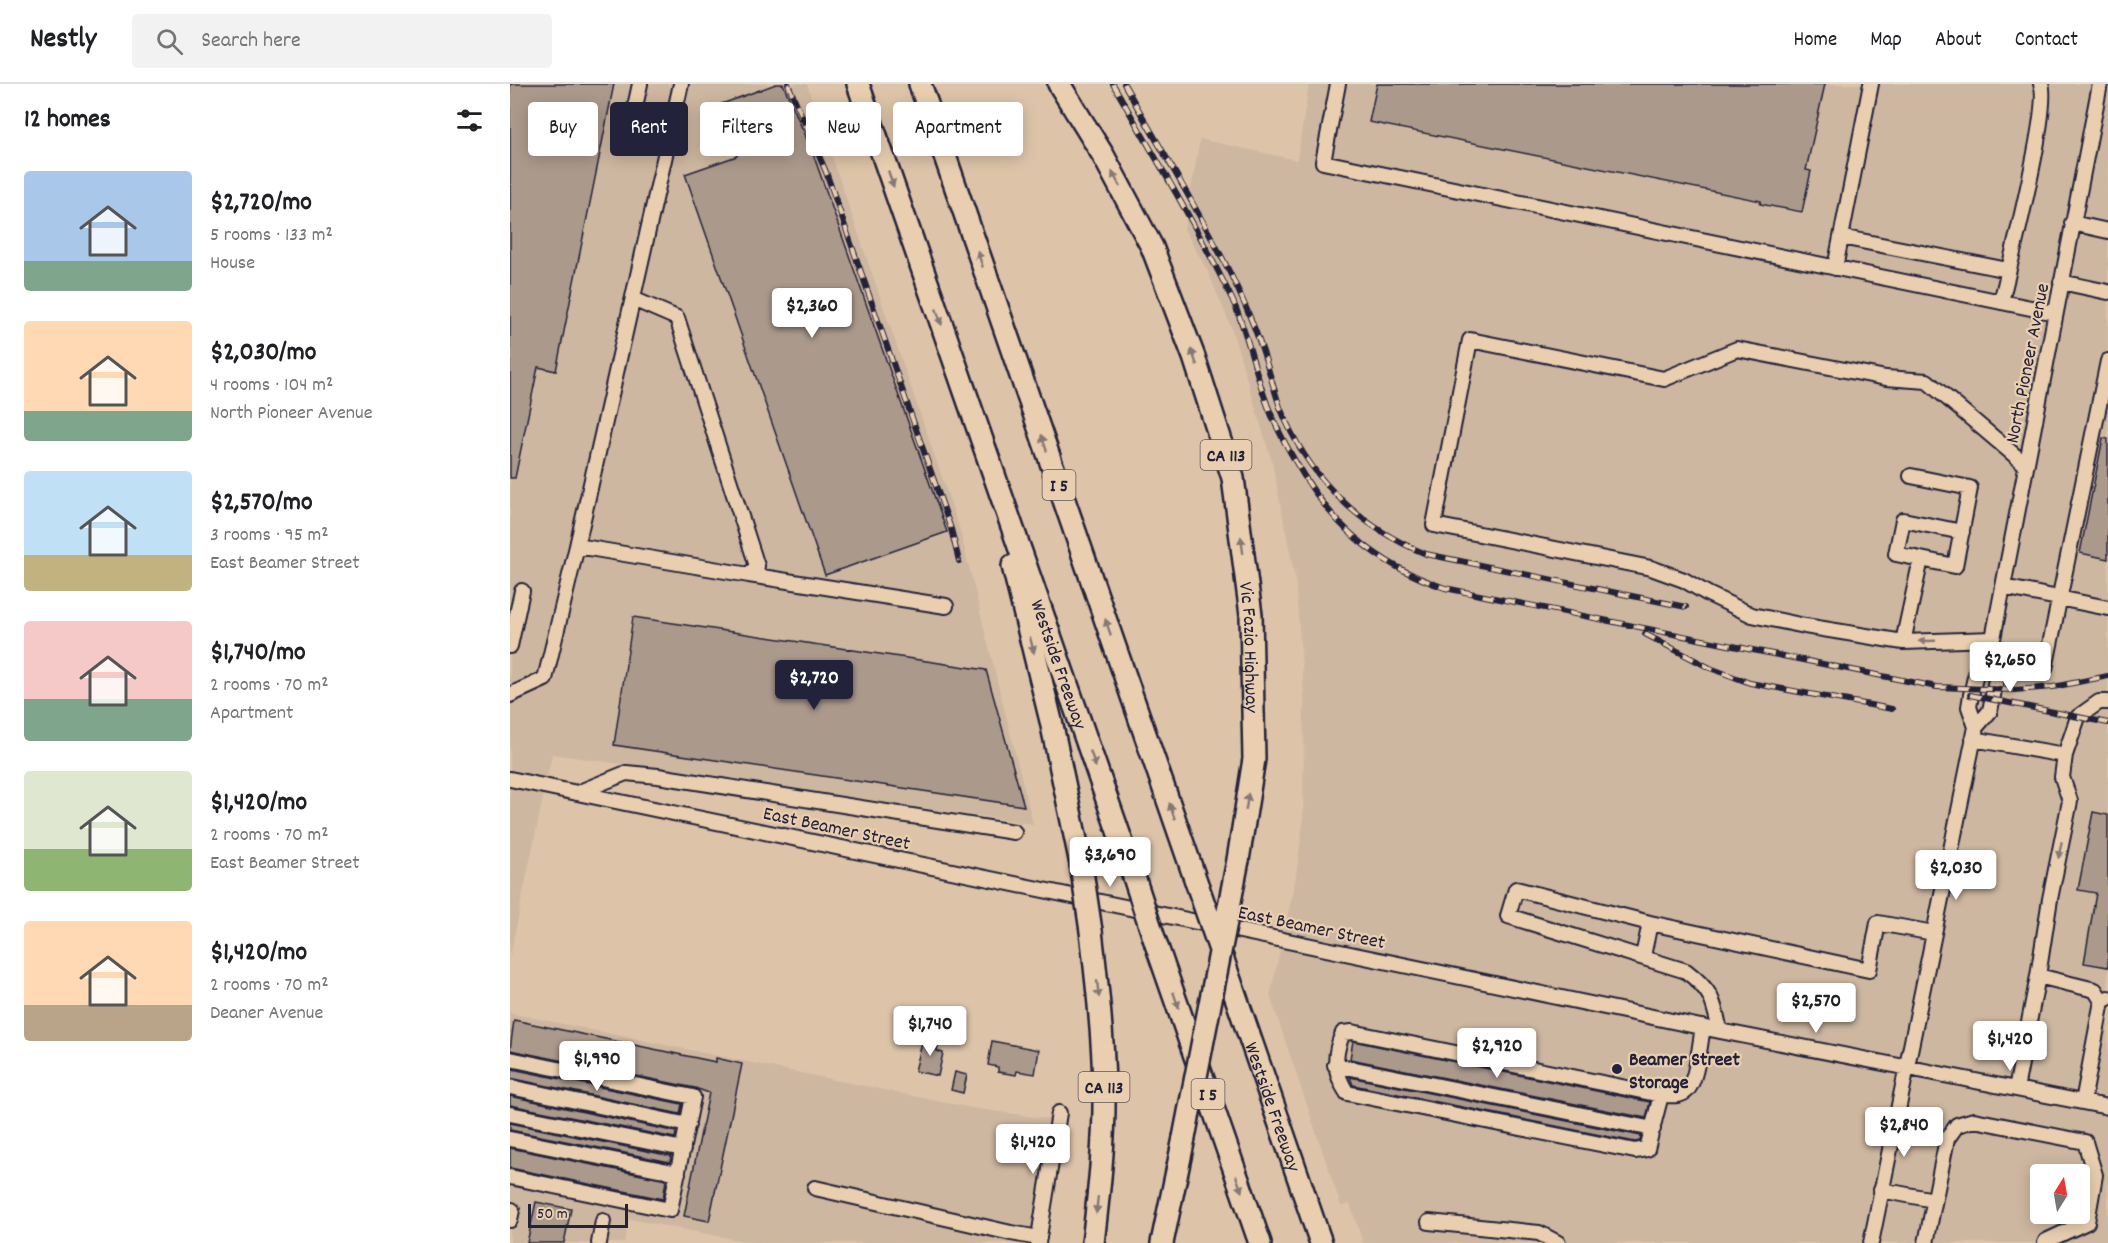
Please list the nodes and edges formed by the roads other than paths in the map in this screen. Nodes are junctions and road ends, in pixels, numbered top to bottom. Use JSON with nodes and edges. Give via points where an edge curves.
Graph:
{"nodes":[{"id":1,"x":640,"y":84,"type":"edge"},
{"id":2,"x":681,"y":84,"type":"edge"},
{"id":3,"x":858,"y":84,"type":"edge"},
{"id":4,"x":920,"y":84,"type":"edge"},
{"id":5,"x":1059,"y":84,"type":"edge"},
{"id":6,"x":1338,"y":84,"type":"edge"},
{"id":7,"x":1871,"y":84,"type":"edge"},
{"id":8,"x":2041,"y":84,"type":"edge"},
{"id":9,"x":2100,"y":84,"type":"edge"},
{"id":10,"x":636,"y":102,"type":"edge"},
{"id":11,"x":677,"y":102,"type":"edge"},
{"id":12,"x":664,"y":156,"type":"edge"},
{"id":13,"x":2072,"y":223,"type":"junction"},
{"id":14,"x":2108,"y":231,"type":"edge"},
{"id":15,"x":1841,"y":237,"type":"junction"},
{"id":16,"x":1835,"y":268,"type":"junction"},
{"id":17,"x":2008,"y":270,"type":"junction"},
{"id":18,"x":2061,"y":282,"type":"junction"},
{"id":19,"x":2108,"y":292,"type":"edge"},
{"id":20,"x":633,"y":299,"type":"junction"},
{"id":21,"x":2001,"y":302,"type":"junction"},
{"id":22,"x":2055,"y":313,"type":"junction"},
{"id":23,"x":2108,"y":361,"type":"edge"},
{"id":24,"x":2026,"y":465,"type":"junction"},
{"id":25,"x":991,"y":466,"type":"junction"},
{"id":26,"x":1911,"y":476,"type":"dead end"},
{"id":27,"x":1962,"y":531,"type":"junction"},
{"id":28,"x":577,"y":546,"type":"junction"},
{"id":29,"x":1921,"y":560,"type":"junction"},
{"id":30,"x":749,"y":575,"type":"junction"},
{"id":31,"x":2003,"y":587,"type":"junction"},
{"id":32,"x":522,"y":591,"type":"dead end"},
{"id":33,"x":2060,"y":599,"type":"junction"},
{"id":34,"x":946,"y":606,"type":"dead end"},
{"id":35,"x":2108,"y":608,"type":"edge"},
{"id":36,"x":1903,"y":642,"type":"junction"},
{"id":37,"x":1992,"y":644,"type":"junction"},
{"id":38,"x":510,"y":646,"type":"edge"},
{"id":39,"x":2045,"y":669,"type":"dead end"},
{"id":40,"x":510,"y":695,"type":"edge"},
{"id":41,"x":2108,"y":702,"type":"edge"},
{"id":42,"x":1975,"y":733,"type":"junction"},
{"id":43,"x":2065,"y":755,"type":"junction"},
{"id":44,"x":510,"y":779,"type":"edge"},
{"id":45,"x":577,"y":793,"type":"junction"},
{"id":46,"x":1014,"y":832,"type":"dead end"},
{"id":47,"x":1650,"y":923,"type":"junction"},
{"id":48,"x":1934,"y":933,"type":"junction"},
{"id":49,"x":1643,"y":956,"type":"junction"},
{"id":50,"x":2038,"y":976,"type":"junction"},
{"id":51,"x":2105,"y":999,"type":"edge"},
{"id":52,"x":1703,"y":1027,"type":"junction"},
{"id":53,"x":1720,"y":1031,"type":"junction"},
{"id":54,"x":510,"y":1059,"type":"edge"},
{"id":55,"x":1335,"y":1065,"type":"junction"},
{"id":56,"x":1906,"y":1068,"type":"junction"},
{"id":57,"x":510,"y":1087,"type":"edge"},
{"id":58,"x":2016,"y":1089,"type":"junction"},
{"id":59,"x":1660,"y":1095,"type":"junction"},
{"id":60,"x":2083,"y":1102,"type":"junction"},
{"id":61,"x":2108,"y":1107,"type":"edge"},
{"id":62,"x":1059,"y":1113,"type":"dead end"},
{"id":63,"x":510,"y":1114,"type":"edge"},
{"id":64,"x":688,"y":1125,"type":"junction"},
{"id":65,"x":1653,"y":1129,"type":"junction"},
{"id":66,"x":510,"y":1139,"type":"edge"},
{"id":67,"x":683,"y":1149,"type":"junction"},
{"id":68,"x":678,"y":1173,"type":"junction"},
{"id":69,"x":2101,"y":1176,"type":"edge"},
{"id":70,"x":510,"y":1177,"type":"edge"},
{"id":71,"x":815,"y":1188,"type":"dead end"},
{"id":72,"x":1881,"y":1190,"type":"junction"},
{"id":73,"x":1934,"y":1200,"type":"junction"},
{"id":74,"x":510,"y":1210,"type":"edge"},
{"id":75,"x":510,"y":1220,"type":"edge"},
{"id":76,"x":603,"y":1221,"type":"dead end"},
{"id":77,"x":1430,"y":1221,"type":"dead end"},
{"id":78,"x":1039,"y":1240,"type":"edge"},
{"id":79,"x":599,"y":1243,"type":"edge"},
{"id":80,"x":1093,"y":1243,"type":"edge"},
{"id":81,"x":1162,"y":1243,"type":"edge"},
{"id":82,"x":1260,"y":1243,"type":"edge"},
{"id":83,"x":1321,"y":1243,"type":"edge"},
{"id":84,"x":1558,"y":1243,"type":"edge"},
{"id":85,"x":1871,"y":1243,"type":"edge"},
{"id":86,"x":1926,"y":1243,"type":"edge"},
{"id":87,"x":2045,"y":1243,"type":"edge"}],
"edges":[{"from":1,"to":10,"type":"street"},
{"from":2,"to":11,"type":"street"},
{"from":3,"to":25,"type":"highway","name":"Westside Freeway","number":"I 5","one_way":true},
{"from":83,"to":4,"type":"highway","name":"Westside Freeway","number":"I 5","one_way":true,"bridge":true},
{"from":81,"to":5,"type":"highway","name":"Vic Fazio Highway","number":"CA 113","one_way":true,"bridge":true,"via":[[1238,860],[1254,759],[1251,615],[1233,478],[1194,357],[1152,247],[1104,155]]},
{"from":6,"to":16,"type":"street","via":[[1323,162]]},
{"from":7,"to":15,"type":"street"},
{"from":8,"to":17,"type":"street","via":[[2044,91],[2040,122]]},
{"from":9,"to":13,"type":"street","name":"North Pioneer Avenue"},
{"from":12,"to":20,"type":"street"},
{"from":13,"to":14,"type":"street"},
{"from":13,"to":18,"type":"street","name":"North Pioneer Avenue"},
{"from":15,"to":16,"type":"street"},
{"from":15,"to":17,"type":"street"},
{"from":16,"to":21,"type":"street"},
{"from":17,"to":21,"type":"street"},
{"from":18,"to":19,"type":"street"},
{"from":18,"to":22,"type":"street","name":"North Pioneer Avenue"},
{"from":20,"to":28,"type":"street"},
{"from":20,"to":30,"type":"street","via":[[677,318],[756,566]]},
{"from":21,"to":22,"type":"street"},
{"from":22,"to":24,"type":"street","name":"North Pioneer Avenue"},
{"from":23,"to":33,"type":"street"},
{"from":24,"to":31,"type":"street","name":"North Pioneer Avenue"},
{"from":24,"to":36,"type":"street","via":[[1927,381],[1886,378],[1737,349],[1664,379],[1470,340],[1434,525],[1651,568],[1684,580],[1752,615]]},
{"from":25,"to":80,"type":"highway","number":"CA 113","one_way":true,"bridge":true,"via":[[1056,741],[1082,864],[1091,931],[1104,1088]]},
{"from":25,"to":82,"type":"highway","name":"Westside Freeway","number":"I 5","one_way":true,"bridge":true},
{"from":26,"to":27,"type":"street","via":[[1970,488]]},
{"from":27,"to":29,"type":"street","via":[[1954,566]]},
{"from":27,"to":29,"type":"street","via":[[1903,520],[1896,554]]},
{"from":28,"to":30,"type":"street"},
{"from":28,"to":40,"type":"street","via":[[545,679]]},
{"from":29,"to":36,"type":"street"},
{"from":30,"to":34,"type":"street"},
{"from":31,"to":33,"type":"street"},
{"from":31,"to":37,"type":"street","name":"North Pioneer Avenue"},
{"from":32,"to":38,"type":"street"},
{"from":33,"to":35,"type":"street"},
{"from":33,"to":39,"type":"street"},
{"from":37,"to":36,"type":"street","one_way":true},
{"from":37,"to":42,"type":"street","name":"North Pioneer Avenue","via":[[1978,664],[1971,695],[1969,706]]},
{"from":37,"to":42,"type":"street","name":"North Pioneer Avenue","via":[[1998,669],[1990,711]]},
{"from":41,"to":43,"type":"street","via":[[2099,702],[2078,717]]},
{"from":42,"to":43,"type":"street"},
{"from":42,"to":48,"type":"street","name":"North Pioneer Avenue"},
{"from":43,"to":50,"type":"street","one_way":true,"via":[[2062,777],[2070,801]]},
{"from":44,"to":45,"type":"street","name":"East Beamer Street"},
{"from":45,"to":46,"type":"street","via":[[626,773]]},
{"from":45,"to":52,"type":"street","name":"East Beamer Street"},
{"from":47,"to":48,"type":"street","via":[[1869,970],[1878,923]]},
{"from":47,"to":49,"type":"street"},
{"from":47,"to":49,"type":"street","via":[[1516,889],[1508,916]]},
{"from":48,"to":56,"type":"street","name":"North Pioneer Avenue"},
{"from":49,"to":53,"type":"street","via":[[1686,971],[1702,984],[1713,999]]},
{"from":50,"to":51,"type":"street","via":[[2095,990]]},
{"from":50,"to":58,"type":"street"},
{"from":51,"to":60,"type":"street"},
{"from":52,"to":53,"type":"street","name":"East Beamer Street"},
{"from":52,"to":59,"type":"street","via":[[1692,1083],[1675,1096]]},
{"from":53,"to":56,"type":"street","name":"East Beamer Street"},
{"from":54,"to":64,"type":"street","via":[[693,1097]]},
{"from":55,"to":59,"type":"street","via":[[1343,1034],[1352,1032]]},
{"from":55,"to":65,"type":"street"},
{"from":55,"to":65,"type":"street","via":[[1347,1093],[1635,1151],[1647,1149]]},
{"from":56,"to":58,"type":"street","name":"East Beamer Street"},
{"from":56,"to":72,"type":"street","name":"North Pioneer Avenue"},
{"from":57,"to":64,"type":"street"},
{"from":58,"to":60,"type":"street","name":"East Beamer Street"},
{"from":59,"to":65,"type":"street"},
{"from":60,"to":61,"type":"street","name":"East Beamer Street"},
{"from":62,"to":78,"type":"street"},
{"from":63,"to":67,"type":"street"},
{"from":64,"to":67,"type":"street"},
{"from":66,"to":68,"type":"street"},
{"from":67,"to":68,"type":"street"},
{"from":68,"to":70,"type":"street","via":[[670,1210]]},
{"from":69,"to":73,"type":"street","via":[[2085,1142],[1974,1120],[1957,1125],[1947,1139]]},
{"from":69,"to":87,"type":"street","via":[[2087,1222]]},
{"from":71,"to":78,"type":"street"},
{"from":72,"to":73,"type":"street"},
{"from":72,"to":85,"type":"street","name":"North Pioneer Avenue"},
{"from":73,"to":86,"type":"street"},
{"from":74,"to":75,"type":"street"},
{"from":76,"to":79,"type":"street"},
{"from":77,"to":84,"type":"street","via":[[1539,1233]]}]}
